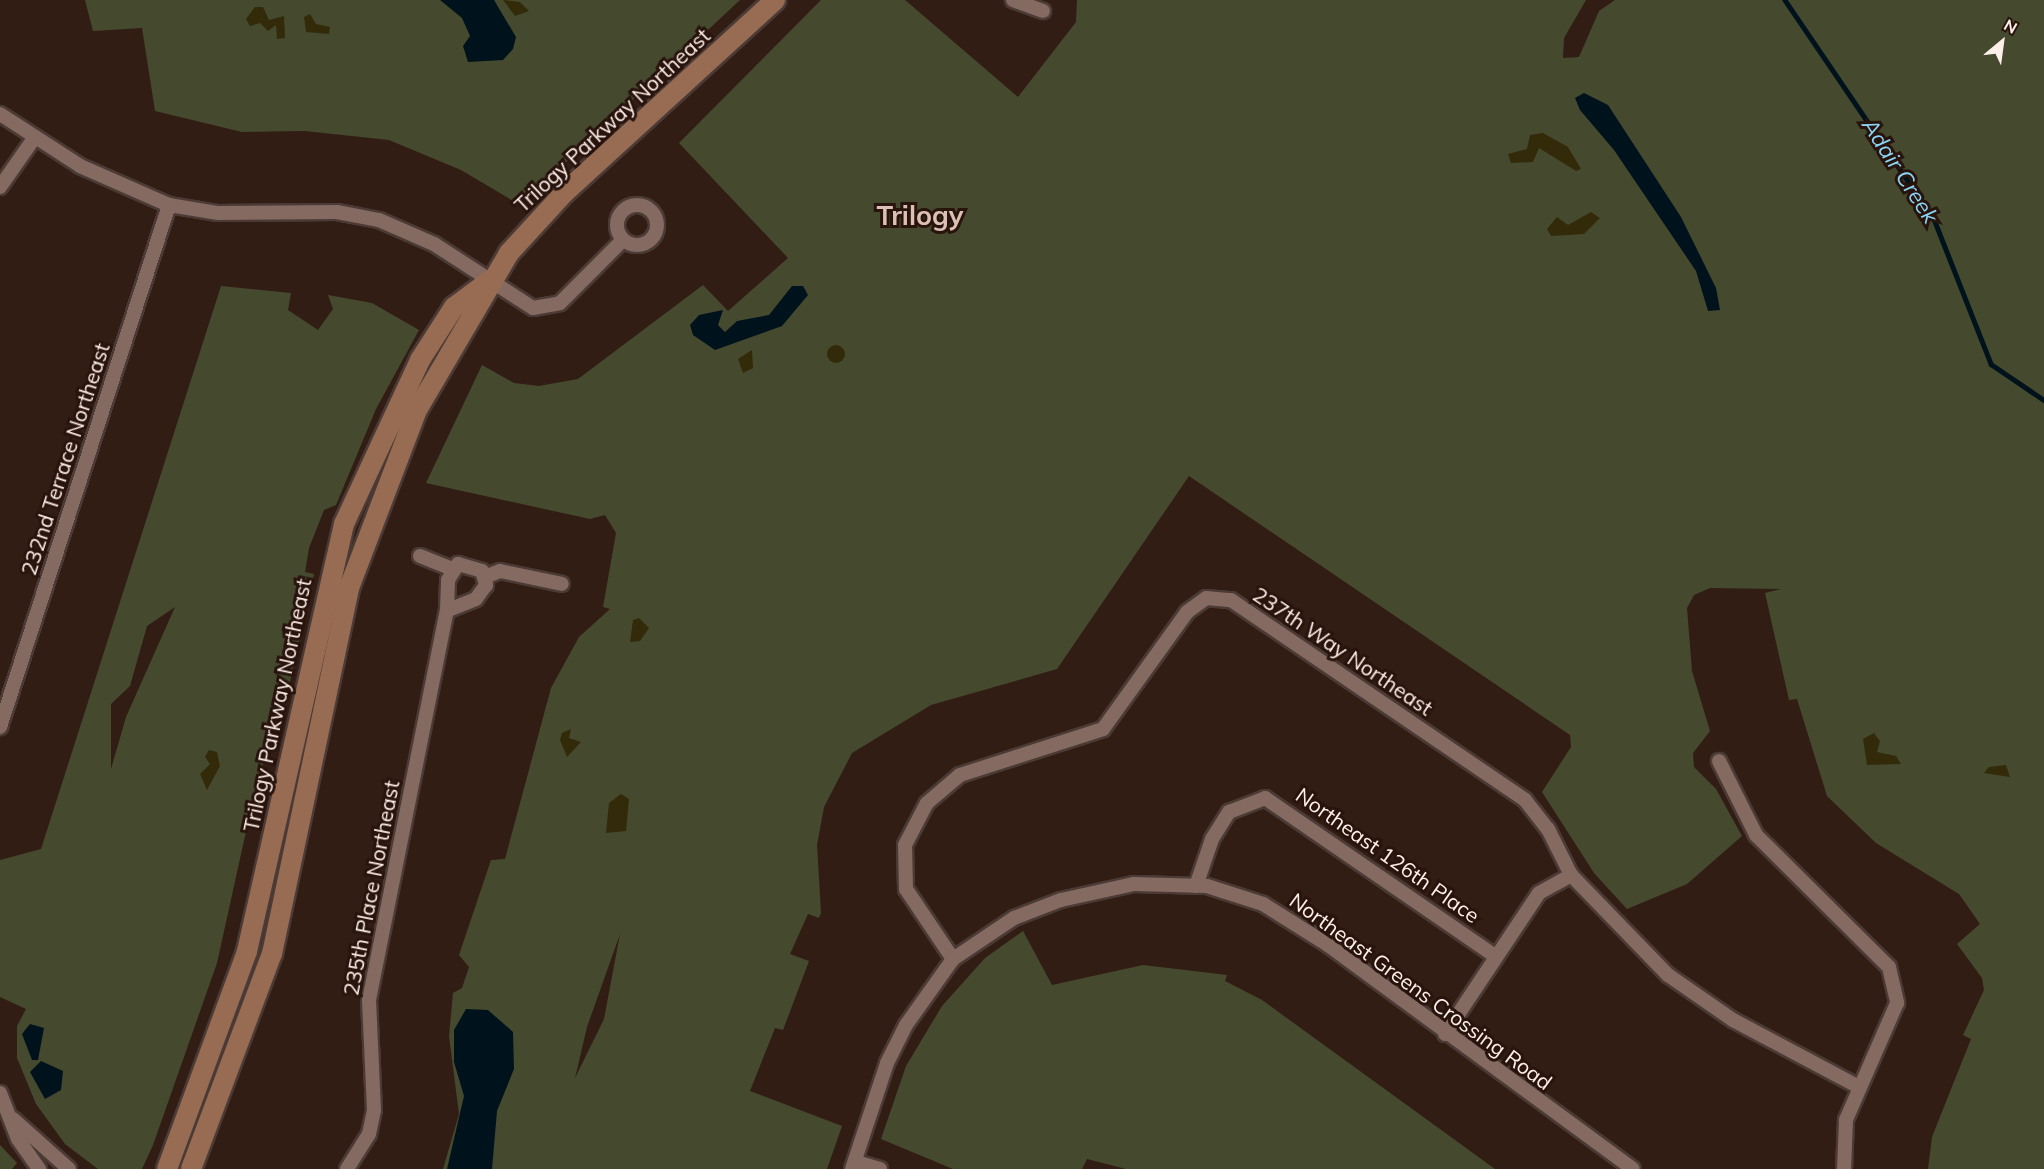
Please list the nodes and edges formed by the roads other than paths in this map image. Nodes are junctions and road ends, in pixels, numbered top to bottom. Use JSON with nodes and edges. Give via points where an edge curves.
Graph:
{"nodes":[{"id":1,"x":775,"y":0,"type":"edge"},
{"id":2,"x":1013,"y":0,"type":"edge"},
{"id":3,"x":1043,"y":11,"type":"dead end"},
{"id":4,"x":0,"y":114,"type":"edge"},
{"id":5,"x":35,"y":137,"type":"junction"},
{"id":6,"x":0,"y":187,"type":"edge"},
{"id":7,"x":169,"y":205,"type":"junction"},
{"id":8,"x":623,"y":240,"type":"dead end"},
{"id":9,"x":489,"y":281,"type":"junction"},
{"id":10,"x":420,"y":556,"type":"dead end"},
{"id":11,"x":452,"y":569,"type":"junction"},
{"id":12,"x":485,"y":577,"type":"junction"},
{"id":13,"x":562,"y":584,"type":"dead end"},
{"id":14,"x":447,"y":611,"type":"junction"},
{"id":15,"x":0,"y":727,"type":"edge"},
{"id":16,"x":1719,"y":761,"type":"dead end"},
{"id":17,"x":1571,"y":875,"type":"junction"},
{"id":18,"x":1196,"y":886,"type":"junction"},
{"id":19,"x":1496,"y":957,"type":"junction"},
{"id":20,"x":953,"y":959,"type":"junction"},
{"id":21,"x":1445,"y":1034,"type":"junction"},
{"id":22,"x":1859,"y":1087,"type":"junction"},
{"id":23,"x":0,"y":1093,"type":"edge"},
{"id":24,"x":13,"y":1119,"type":"junction"},
{"id":25,"x":854,"y":1165,"type":"edge"},
{"id":26,"x":39,"y":1169,"type":"edge"},
{"id":27,"x":69,"y":1169,"type":"edge"},
{"id":28,"x":167,"y":1169,"type":"edge"},
{"id":29,"x":191,"y":1169,"type":"edge"},
{"id":30,"x":347,"y":1169,"type":"edge"},
{"id":31,"x":880,"y":1169,"type":"edge"},
{"id":32,"x":1633,"y":1169,"type":"edge"},
{"id":33,"x":1844,"y":1169,"type":"edge"}],
"edges":[{"from":1,"to":9,"type":"street","name":"Trilogy Parkway Northeast","via":[[564,193]]},
{"from":2,"to":3,"type":"street"},
{"from":4,"to":5,"type":"street"},
{"from":5,"to":6,"type":"street"},
{"from":5,"to":7,"type":"street","via":[[80,166]]},
{"from":7,"to":9,"type":"street","via":[[218,213],[337,212],[379,220],[434,244]]},
{"from":7,"to":15,"type":"street","name":"232nd Terrace Northeast"},
{"from":8,"to":9,"type":"street","via":[[552,307],[533,308]]},
{"from":9,"to":28,"type":"street","name":"Trilogy Parkway Northeast","via":[[454,307],[420,360],[344,524],[247,951]]},
{"from":9,"to":29,"type":"street","name":"Trilogy Parkway Northeast","via":[[474,318],[404,439],[349,588],[272,954]]},
{"from":10,"to":11,"type":"street"},
{"from":11,"to":12,"type":"street","via":[[466,562]]},
{"from":11,"to":14,"type":"street","name":"235th Place Northeast"},
{"from":12,"to":13,"type":"street","via":[[500,571]]},
{"from":12,"to":14,"type":"street","via":[[476,599]]},
{"from":14,"to":30,"type":"street","name":"235th Place Northeast","via":[[369,1000],[374,1110],[369,1134]]},
{"from":16,"to":22,"type":"street","via":[[1756,835],[1888,967],[1897,1003]]},
{"from":17,"to":19,"type":"street","via":[[1539,893]]},
{"from":17,"to":20,"type":"street","name":"237th Way Northeast","via":[[1548,829],[1525,800],[1232,600],[1206,598],[1187,612],[1103,729],[960,776],[927,803],[905,845],[906,889]]},
{"from":17,"to":22,"type":"street","name":"237th Way Northeast","via":[[1668,975],[1733,1020]]},
{"from":18,"to":19,"type":"street","name":"Northeast 126th Place","via":[[1212,839],[1228,812],[1265,798]]},
{"from":18,"to":20,"type":"street","name":"Northeast Greens Crossing Road","via":[[1134,884],[1061,900],[1014,918]]},
{"from":18,"to":21,"type":"street","name":"Northeast Greens Crossing Road","via":[[1263,904],[1328,945]]},
{"from":19,"to":21,"type":"street"},
{"from":20,"to":25,"type":"street","name":"Northeast Greens Crossing Road","via":[[892,1053]]},
{"from":21,"to":32,"type":"street","name":"Northeast Greens Crossing Road"},
{"from":22,"to":33,"type":"street","via":[[1846,1120]]},
{"from":23,"to":24,"type":"street"},
{"from":24,"to":26,"type":"street","via":[[18,1139]]},
{"from":24,"to":27,"type":"street"},
{"from":25,"to":31,"type":"street"}]}
